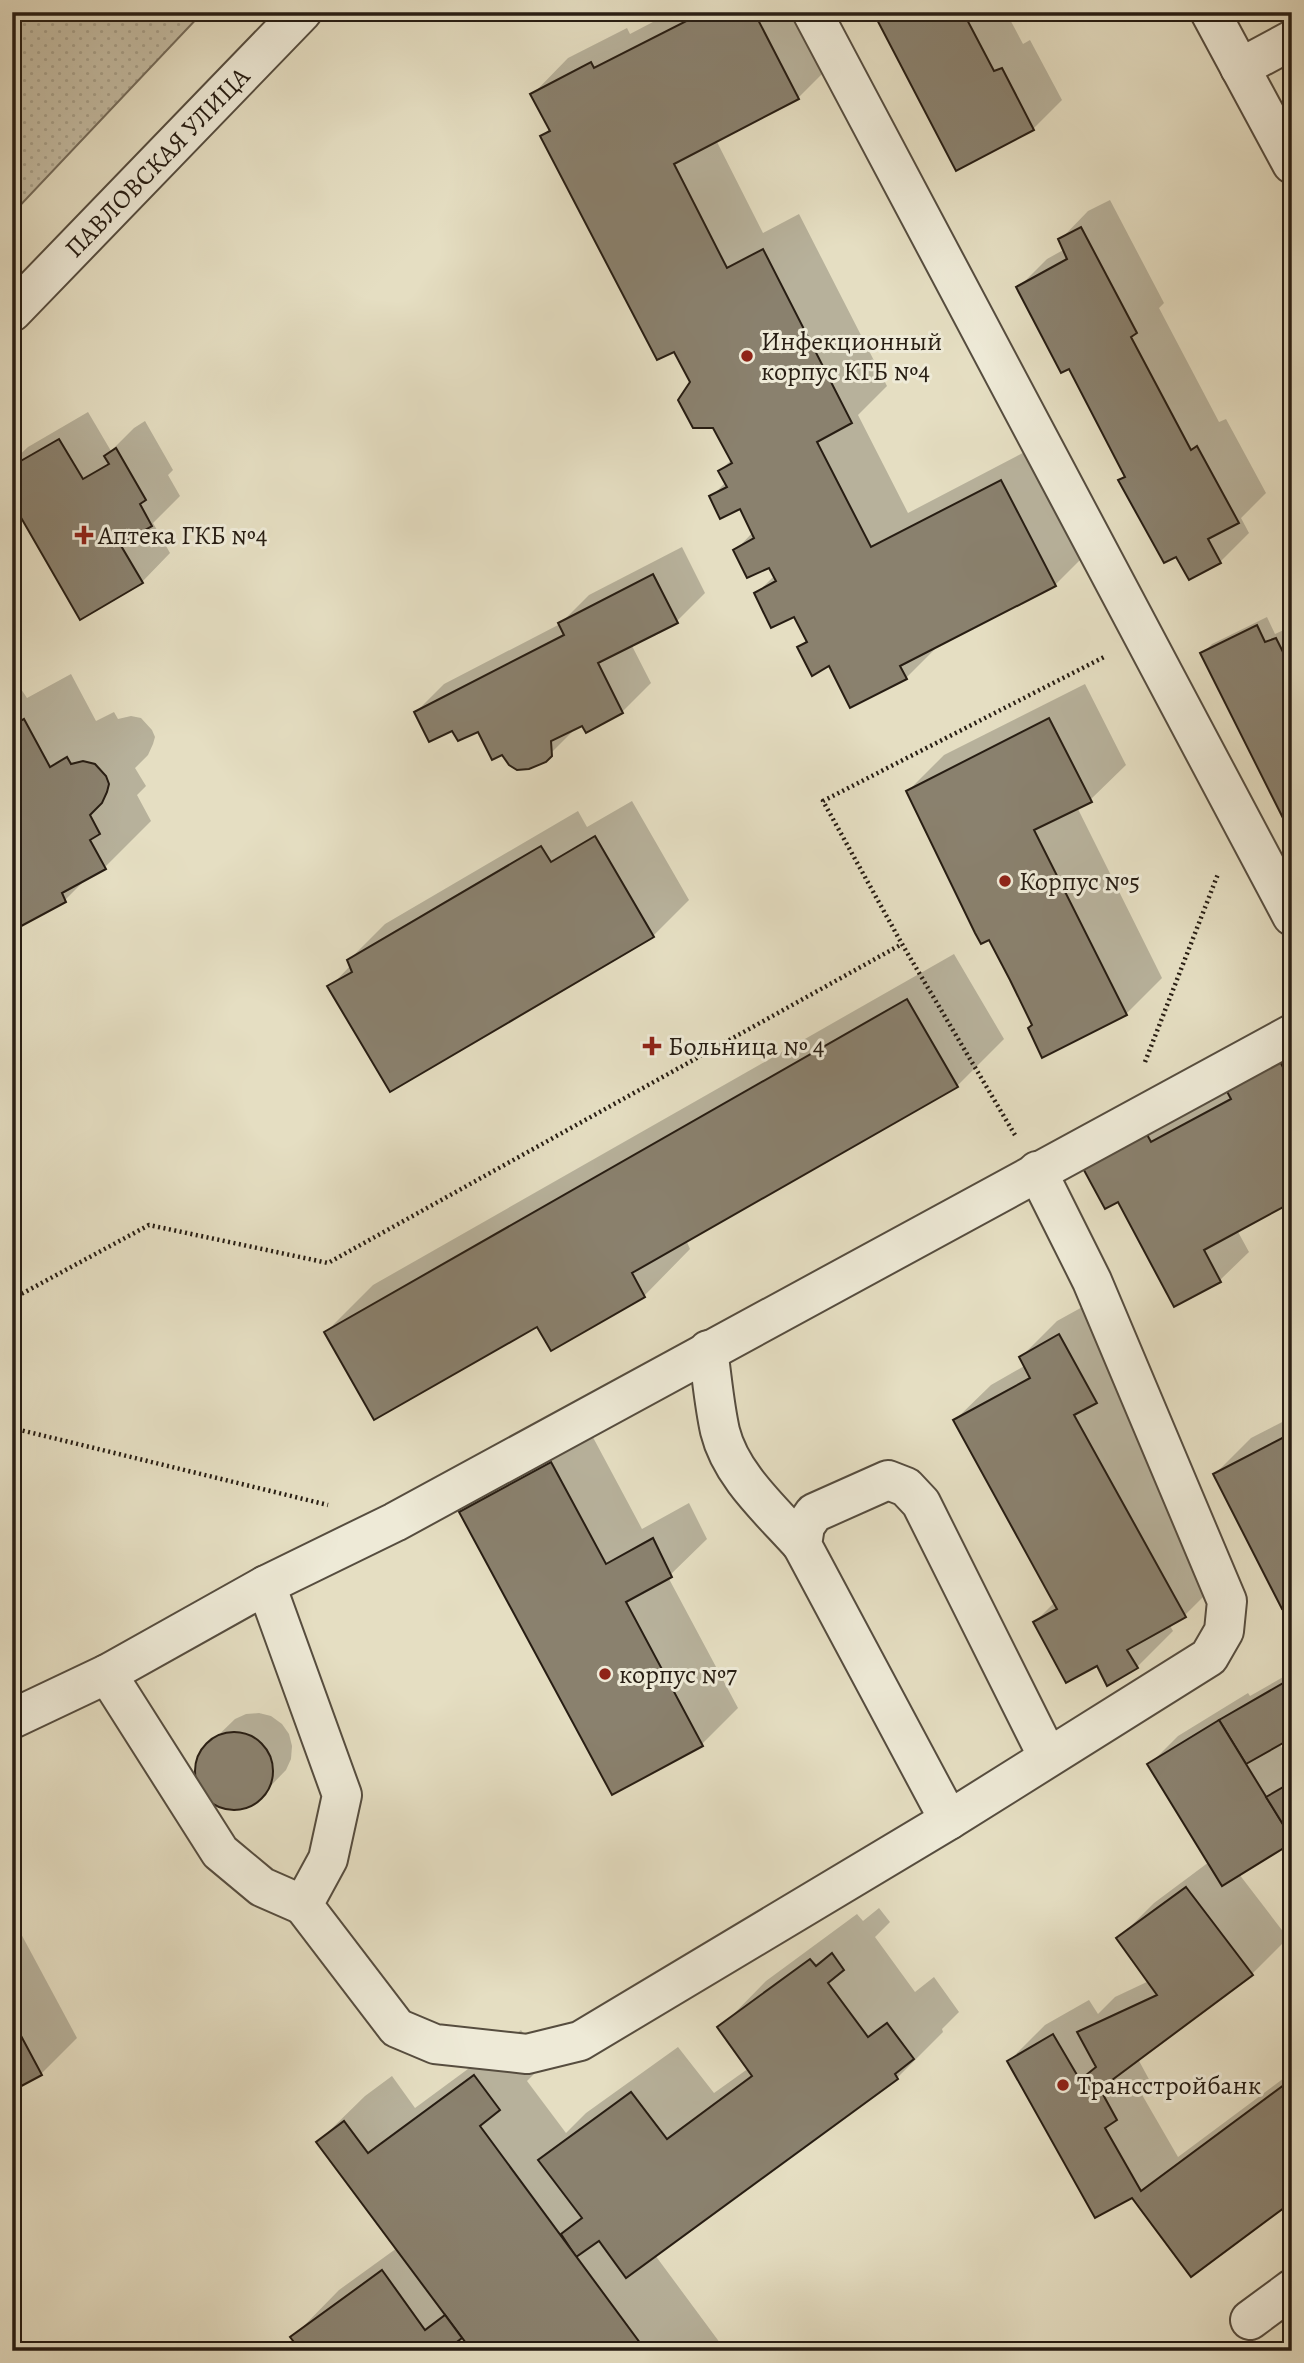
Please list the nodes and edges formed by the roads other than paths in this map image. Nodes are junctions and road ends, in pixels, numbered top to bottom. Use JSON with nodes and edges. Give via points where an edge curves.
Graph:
{"nodes":[{"id":1,"x":302,"y":12,"type":"edge"},
{"id":2,"x":812,"y":12,"type":"edge"},
{"id":3,"x":1210,"y":12,"type":"edge"},
{"id":4,"x":1292,"y":40,"type":"edge"},
{"id":5,"x":1240,"y":68,"type":"junction"},
{"id":6,"x":1292,"y":164,"type":"edge"},
{"id":7,"x":12,"y":312,"type":"edge"},
{"id":8,"x":1292,"y":916,"type":"edge"},
{"id":9,"x":1292,"y":1034,"type":"edge"},
{"id":10,"x":1037,"y":1171,"type":"junction"},
{"id":11,"x":708,"y":1350,"type":"junction"},
{"id":12,"x":802,"y":1545,"type":"junction"},
{"id":13,"x":266,"y":1585,"type":"junction"},
{"id":14,"x":107,"y":1674,"type":"junction"},
{"id":15,"x":12,"y":1719,"type":"edge"},
{"id":16,"x":1048,"y":1757,"type":"junction"},
{"id":17,"x":948,"y":1819,"type":"junction"},
{"id":18,"x":303,"y":1905,"type":"junction"},
{"id":19,"x":1292,"y":2289,"type":"edge"},
{"id":20,"x":1250,"y":2320,"type":"dead end"}],
"edges":[{"from":1,"to":7,"type":"street","name":"ПАВЛОВСКАЯ УЛИЦА"},
{"from":2,"to":8,"type":"street"},
{"from":3,"to":5,"type":"street"},
{"from":4,"to":5,"type":"street"},
{"from":5,"to":6,"type":"street"},
{"from":9,"to":10,"type":"street"},
{"from":10,"to":11,"type":"street"},
{"from":10,"to":16,"type":"street","via":[[1092,1281],[1227,1601],[1224,1631],[1209,1657]]},
{"from":11,"to":12,"type":"street","via":[[721,1433],[733,1461],[748,1485]]},
{"from":11,"to":13,"type":"street","via":[[395,1521]]},
{"from":12,"to":16,"type":"street","via":[[805,1526],[814,1513],[888,1480],[906,1487],[922,1503]]},
{"from":12,"to":17,"type":"street"},
{"from":13,"to":14,"type":"street"},
{"from":13,"to":18,"type":"street","via":[[342,1795],[328,1860]]},
{"from":14,"to":15,"type":"street"},
{"from":14,"to":18,"type":"street","via":[[220,1852],[262,1887]]},
{"from":16,"to":17,"type":"street"},
{"from":17,"to":18,"type":"street","via":[[580,2040],[527,2054],[435,2044],[397,2028]]},
{"from":19,"to":20,"type":"street"}]}
